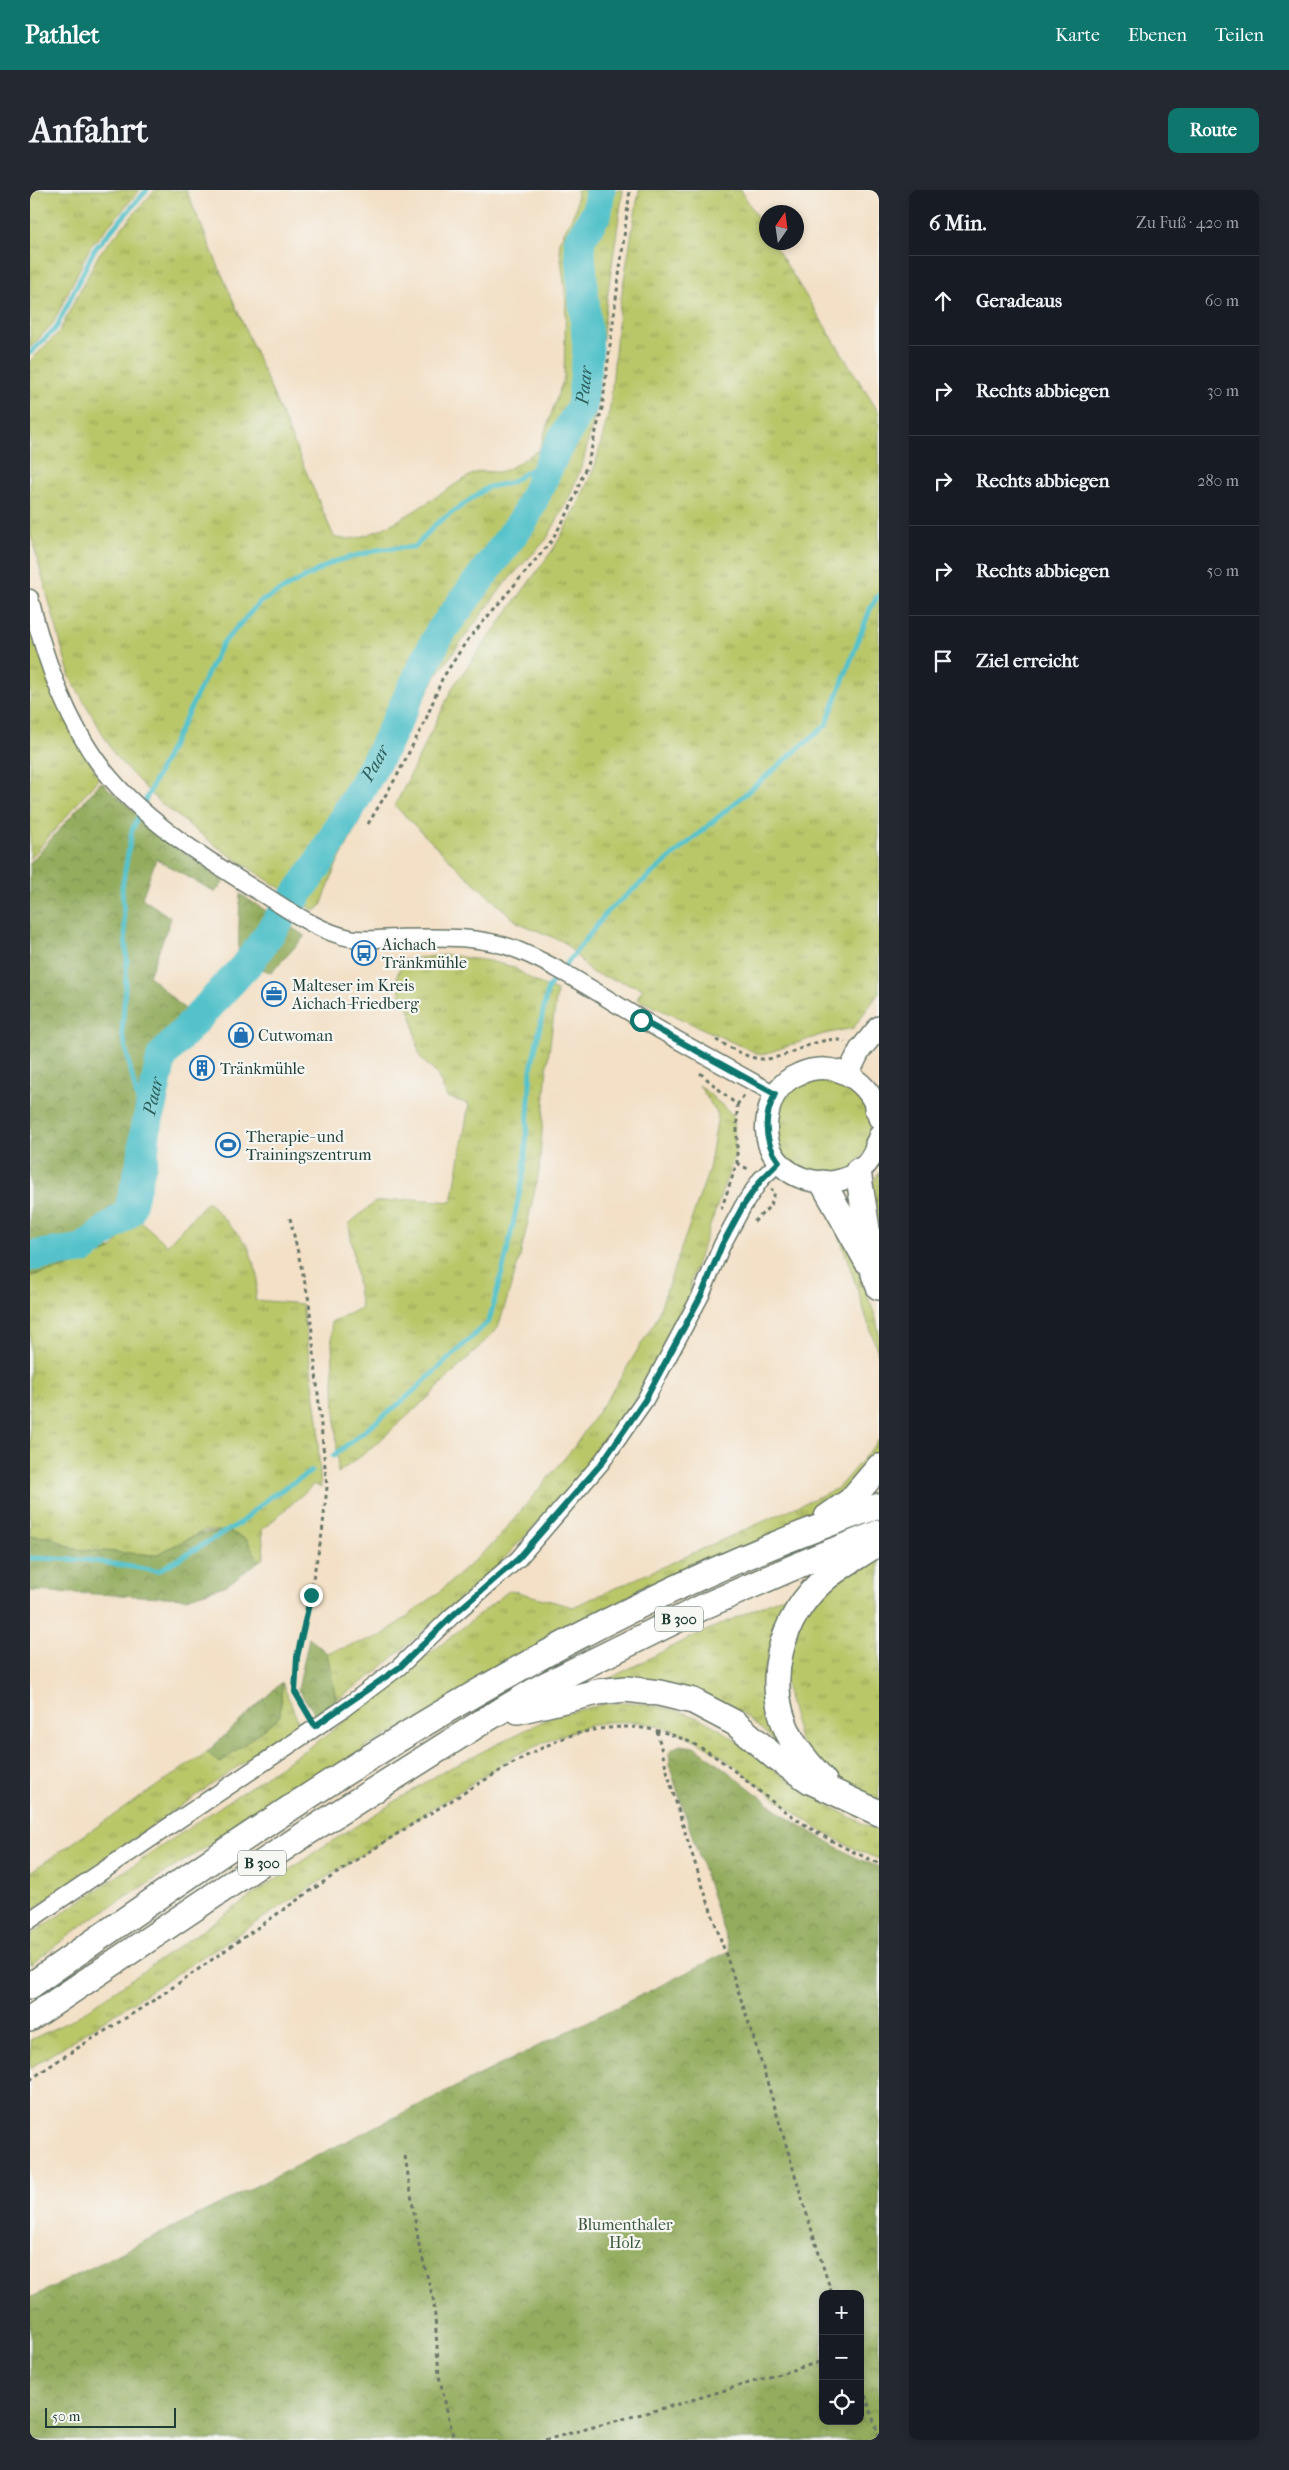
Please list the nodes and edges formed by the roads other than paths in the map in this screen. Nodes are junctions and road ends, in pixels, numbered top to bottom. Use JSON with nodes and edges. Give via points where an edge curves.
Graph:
{"nodes":[{"id":1,"x":30,"y":598,"type":"edge"},
{"id":2,"x":879,"y":1027,"type":"edge"},
{"id":3,"x":848,"y":1074,"type":"junction"},
{"id":4,"x":775,"y":1094,"type":"junction"},
{"id":5,"x":878,"y":1111,"type":"edge"},
{"id":6,"x":879,"y":1141,"type":"edge"},
{"id":7,"x":779,"y":1162,"type":"junction"},
{"id":8,"x":858,"y":1171,"type":"junction"},
{"id":9,"x":823,"y":1183,"type":"junction"},
{"id":10,"x":877,"y":1281,"type":"edge"},
{"id":11,"x":879,"y":1467,"type":"edge"},
{"id":12,"x":879,"y":1506,"type":"edge"},
{"id":13,"x":809,"y":1529,"type":"junction"},
{"id":14,"x":879,"y":1533,"type":"edge"},
{"id":15,"x":879,"y":1542,"type":"edge"},
{"id":16,"x":485,"y":1720,"type":"junction"},
{"id":17,"x":832,"y":1790,"type":"junction"},
{"id":18,"x":879,"y":1813,"type":"edge"},
{"id":19,"x":30,"y":1920,"type":"edge"},
{"id":20,"x":30,"y":1986,"type":"edge"},
{"id":21,"x":30,"y":2019,"type":"edge"}],
"edges":[{"from":1,"to":4,"type":"street","via":[[51,669],[75,724],[112,780],[207,860],[329,932],[349,938],[441,937],[490,942],[520,951]]},
{"from":2,"to":3,"type":"main road","via":[[860,1050]]},
{"from":3,"to":4,"type":"main road","via":[[830,1069],[808,1070],[790,1079]]},
{"from":3,"to":5,"type":"main road","via":[[871,1095]]},
{"from":4,"to":7,"type":"main road","via":[[769,1106],[766,1134]]},
{"from":6,"to":8,"type":"main road","via":[[870,1160]]},
{"from":7,"to":9,"type":"main road","via":[[792,1174],[807,1181]]},
{"from":7,"to":19,"type":"street","via":[[761,1180],[743,1206],[722,1245],[701,1296],[649,1391],[601,1464],[518,1559],[452,1616],[400,1667]]},
{"from":8,"to":9,"type":"main road","via":[[842,1180]]},
{"from":8,"to":10,"type":"highway"},
{"from":9,"to":10,"type":"highway"},
{"from":11,"to":13,"type":"highway","via":[[850,1501]]},
{"from":12,"to":13,"type":"highway","number":"B 300"},
{"from":13,"to":20,"type":"highway","number":"B 300","via":[[695,1578],[593,1628],[490,1685],[208,1862]]},
{"from":14,"to":16,"type":"highway","number":"B 300","via":[[708,1605],[541,1687]]},
{"from":15,"to":17,"type":"highway","via":[[812,1591],[791,1622],[780,1654],[776,1689],[784,1724],[793,1743]]},
{"from":16,"to":17,"type":"highway","via":[[598,1692],[659,1693],[693,1701],[735,1723],[796,1772]]},
{"from":16,"to":21,"type":"highway","number":"B 300","via":[[305,1834]]},
{"from":17,"to":18,"type":"highway"}]}
